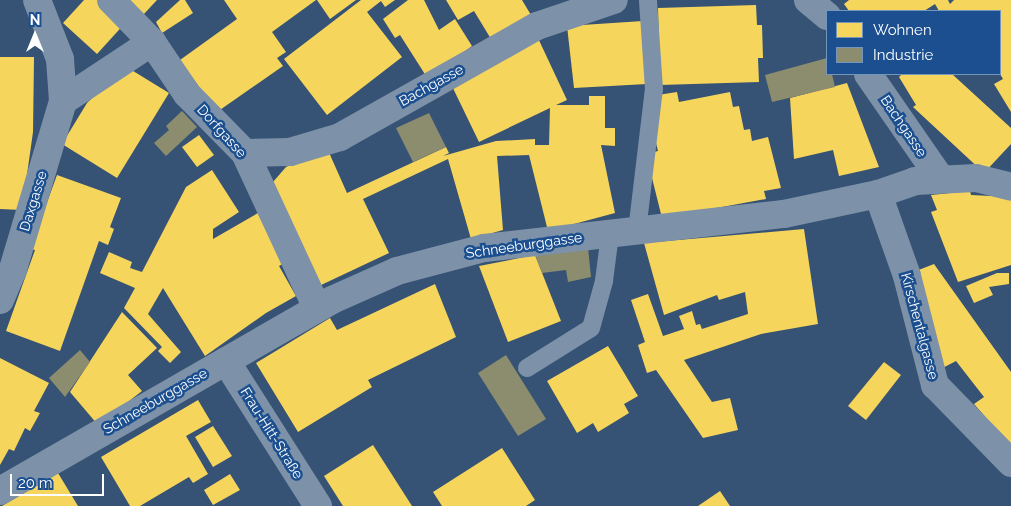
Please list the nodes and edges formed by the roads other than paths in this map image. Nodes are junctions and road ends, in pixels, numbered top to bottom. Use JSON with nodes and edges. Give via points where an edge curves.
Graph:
{"nodes":[{"id":1,"x":37,"y":0,"type":"edge"},
{"id":2,"x":111,"y":0,"type":"edge"},
{"id":3,"x":614,"y":0,"type":"edge"},
{"id":4,"x":648,"y":0,"type":"edge"},
{"id":5,"x":808,"y":0,"type":"edge"},
{"id":6,"x":826,"y":15,"type":"edge"},
{"id":7,"x":152,"y":42,"type":"junction"},
{"id":8,"x":869,"y":75,"type":"edge"},
{"id":9,"x":63,"y":101,"type":"junction"},
{"id":10,"x":245,"y":153,"type":"junction"},
{"id":11,"x":940,"y":178,"type":"junction"},
{"id":12,"x":1011,"y":187,"type":"edge"},
{"id":13,"x":878,"y":194,"type":"junction"},
{"id":14,"x":637,"y":231,"type":"junction"},
{"id":15,"x":610,"y":234,"type":"junction"},
{"id":16,"x":0,"y":300,"type":"edge"},
{"id":17,"x":317,"y":308,"type":"junction"},
{"id":18,"x":226,"y":361,"type":"junction"},
{"id":19,"x":527,"y":368,"type":"dead end"},
{"id":20,"x":1011,"y":463,"type":"edge"},
{"id":21,"x":0,"y":491,"type":"edge"},
{"id":22,"x":318,"y":506,"type":"edge"}],
"edges":[{"from":1,"to":9,"type":"street","name":"Daxgasse","via":[[60,59]]},
{"from":2,"to":7,"type":"street","name":"Dorfgasse"},
{"from":3,"to":10,"type":"street","name":"Bachgasse","via":[[538,26],[340,137],[290,152]]},
{"from":4,"to":14,"type":"lane","via":[[654,89]]},
{"from":5,"to":6,"type":"street"},
{"from":7,"to":9,"type":"street"},
{"from":7,"to":10,"type":"street","name":"Dorfgasse","via":[[187,94]]},
{"from":8,"to":11,"type":"street","name":"Bachgasse"},
{"from":9,"to":16,"type":"street","name":"Daxgasse","via":[[13,269]]},
{"from":10,"to":17,"type":"street","name":"Dorfgasse"},
{"from":11,"to":12,"type":"street","name":"Schneeburggasse","via":[[976,178]]},
{"from":11,"to":13,"type":"street","name":"Schneeburggasse","via":[[915,180]]},
{"from":13,"to":14,"type":"street","name":"Schneeburggasse","via":[[784,214]]},
{"from":13,"to":20,"type":"street","name":"Kirschentalgasse","via":[[907,276],[935,385]]},
{"from":14,"to":15,"type":"street","name":"Schneeburggasse"},
{"from":15,"to":17,"type":"street","name":"Schneeburggasse","via":[[484,248],[397,271]]},
{"from":15,"to":19,"type":"lane","via":[[604,281],[591,328]]},
{"from":17,"to":18,"type":"street","name":"Schneeburggasse"},
{"from":18,"to":21,"type":"street","name":"Schneeburggasse"},
{"from":18,"to":22,"type":"street","name":"Frau-Hitt-Straße"}]}
